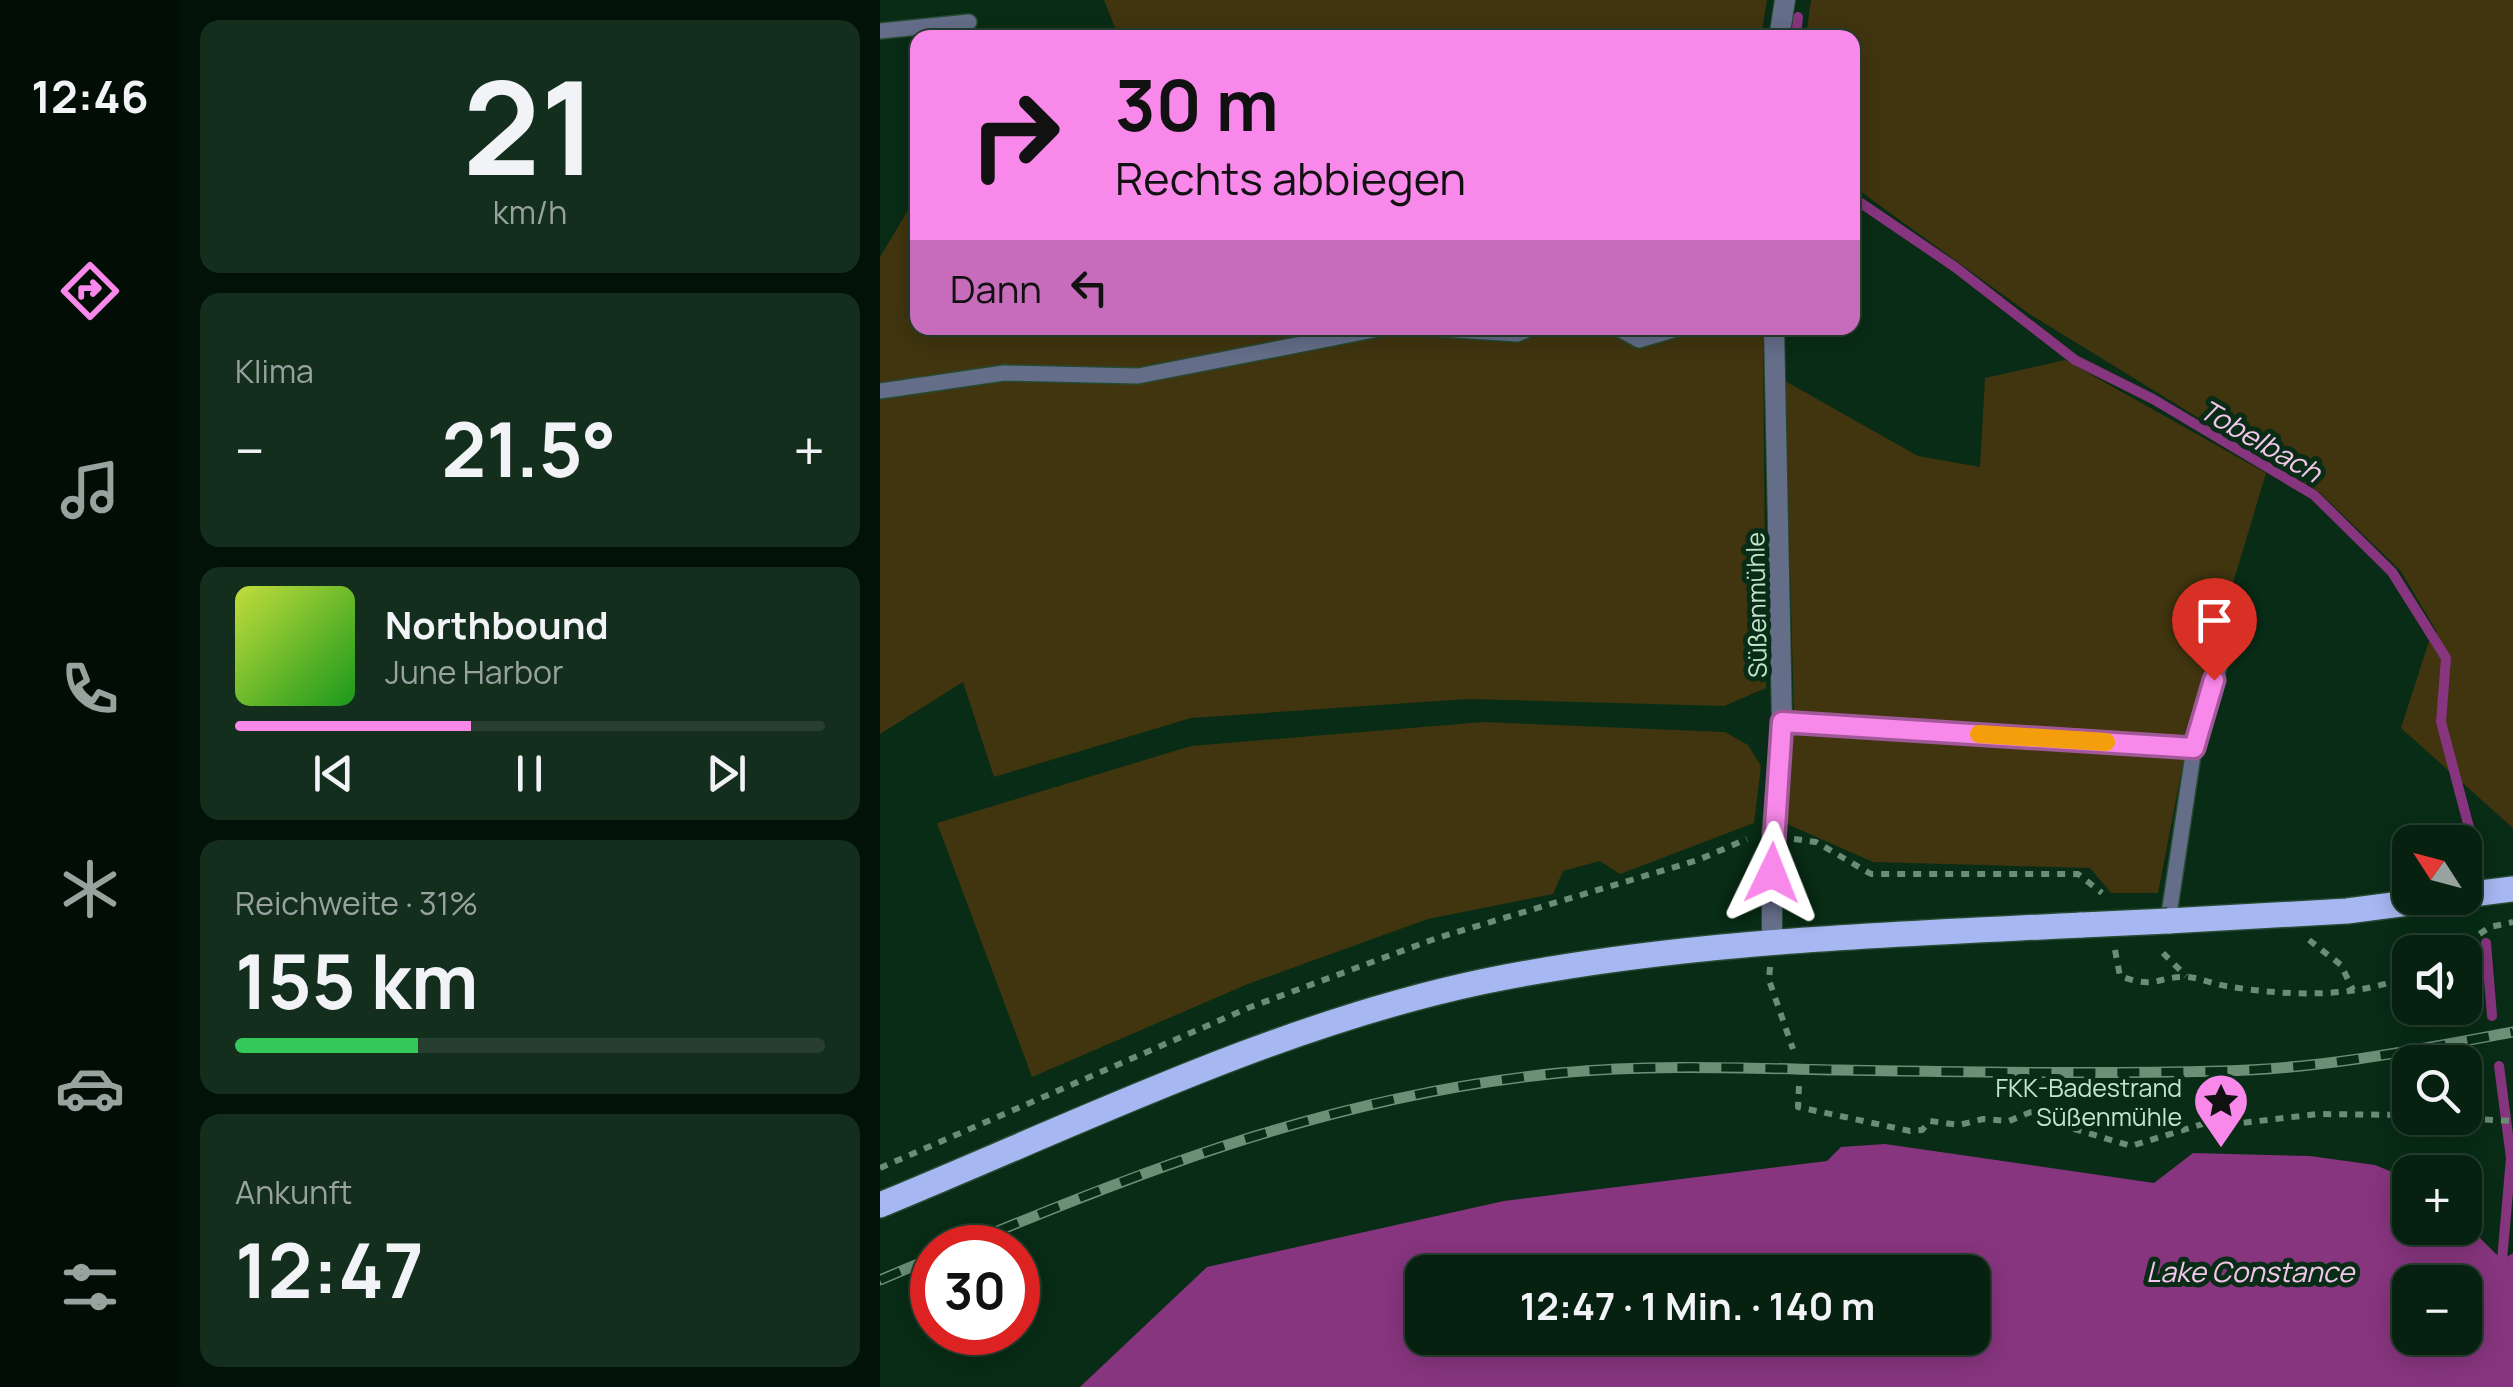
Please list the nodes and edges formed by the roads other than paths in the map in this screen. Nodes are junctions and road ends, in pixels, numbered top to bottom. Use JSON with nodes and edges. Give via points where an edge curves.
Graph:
{"nodes":[{"id":1,"x":1785,"y":0,"type":"edge"},
{"id":2,"x":969,"y":22,"type":"dead end"},
{"id":3,"x":1779,"y":30,"type":"edge"},
{"id":4,"x":880,"y":31,"type":"edge"},
{"id":5,"x":1348,"y":335,"type":"edge"},
{"id":6,"x":1630,"y":335,"type":"edge"},
{"id":7,"x":1656,"y":335,"type":"edge"},
{"id":8,"x":1774,"y":335,"type":"edge"},
{"id":9,"x":880,"y":392,"type":"edge"},
{"id":10,"x":2236,"y":612,"type":"dead end"},
{"id":11,"x":1782,"y":722,"type":"junction"},
{"id":12,"x":2194,"y":748,"type":"junction"},
{"id":13,"x":2513,"y":888,"type":"edge"},
{"id":14,"x":2482,"y":893,"type":"edge"},
{"id":15,"x":2392,"y":905,"type":"edge"},
{"id":16,"x":2168,"y":921,"type":"junction"},
{"id":17,"x":1772,"y":941,"type":"junction"},
{"id":18,"x":880,"y":1205,"type":"edge"}],
"edges":[{"from":1,"to":3,"type":"street"},
{"from":2,"to":4,"type":"lane"},
{"from":5,"to":9,"type":"lane","via":[[1138,376],[1004,373]]},
{"from":6,"to":7,"type":"lane"},
{"from":8,"to":11,"type":"street","name":"Süßenmühle"},
{"from":10,"to":12,"type":"lane"},
{"from":11,"to":12,"type":"lane"},
{"from":11,"to":17,"type":"street","name":"Süßenmühle"},
{"from":12,"to":16,"type":"lane"},
{"from":13,"to":14,"type":"main road"},
{"from":15,"to":16,"type":"main road"},
{"from":16,"to":17,"type":"main road","bridge":true},
{"from":17,"to":18,"type":"main road","via":[[1573,965],[1374,1011],[1230,1061]]}]}
